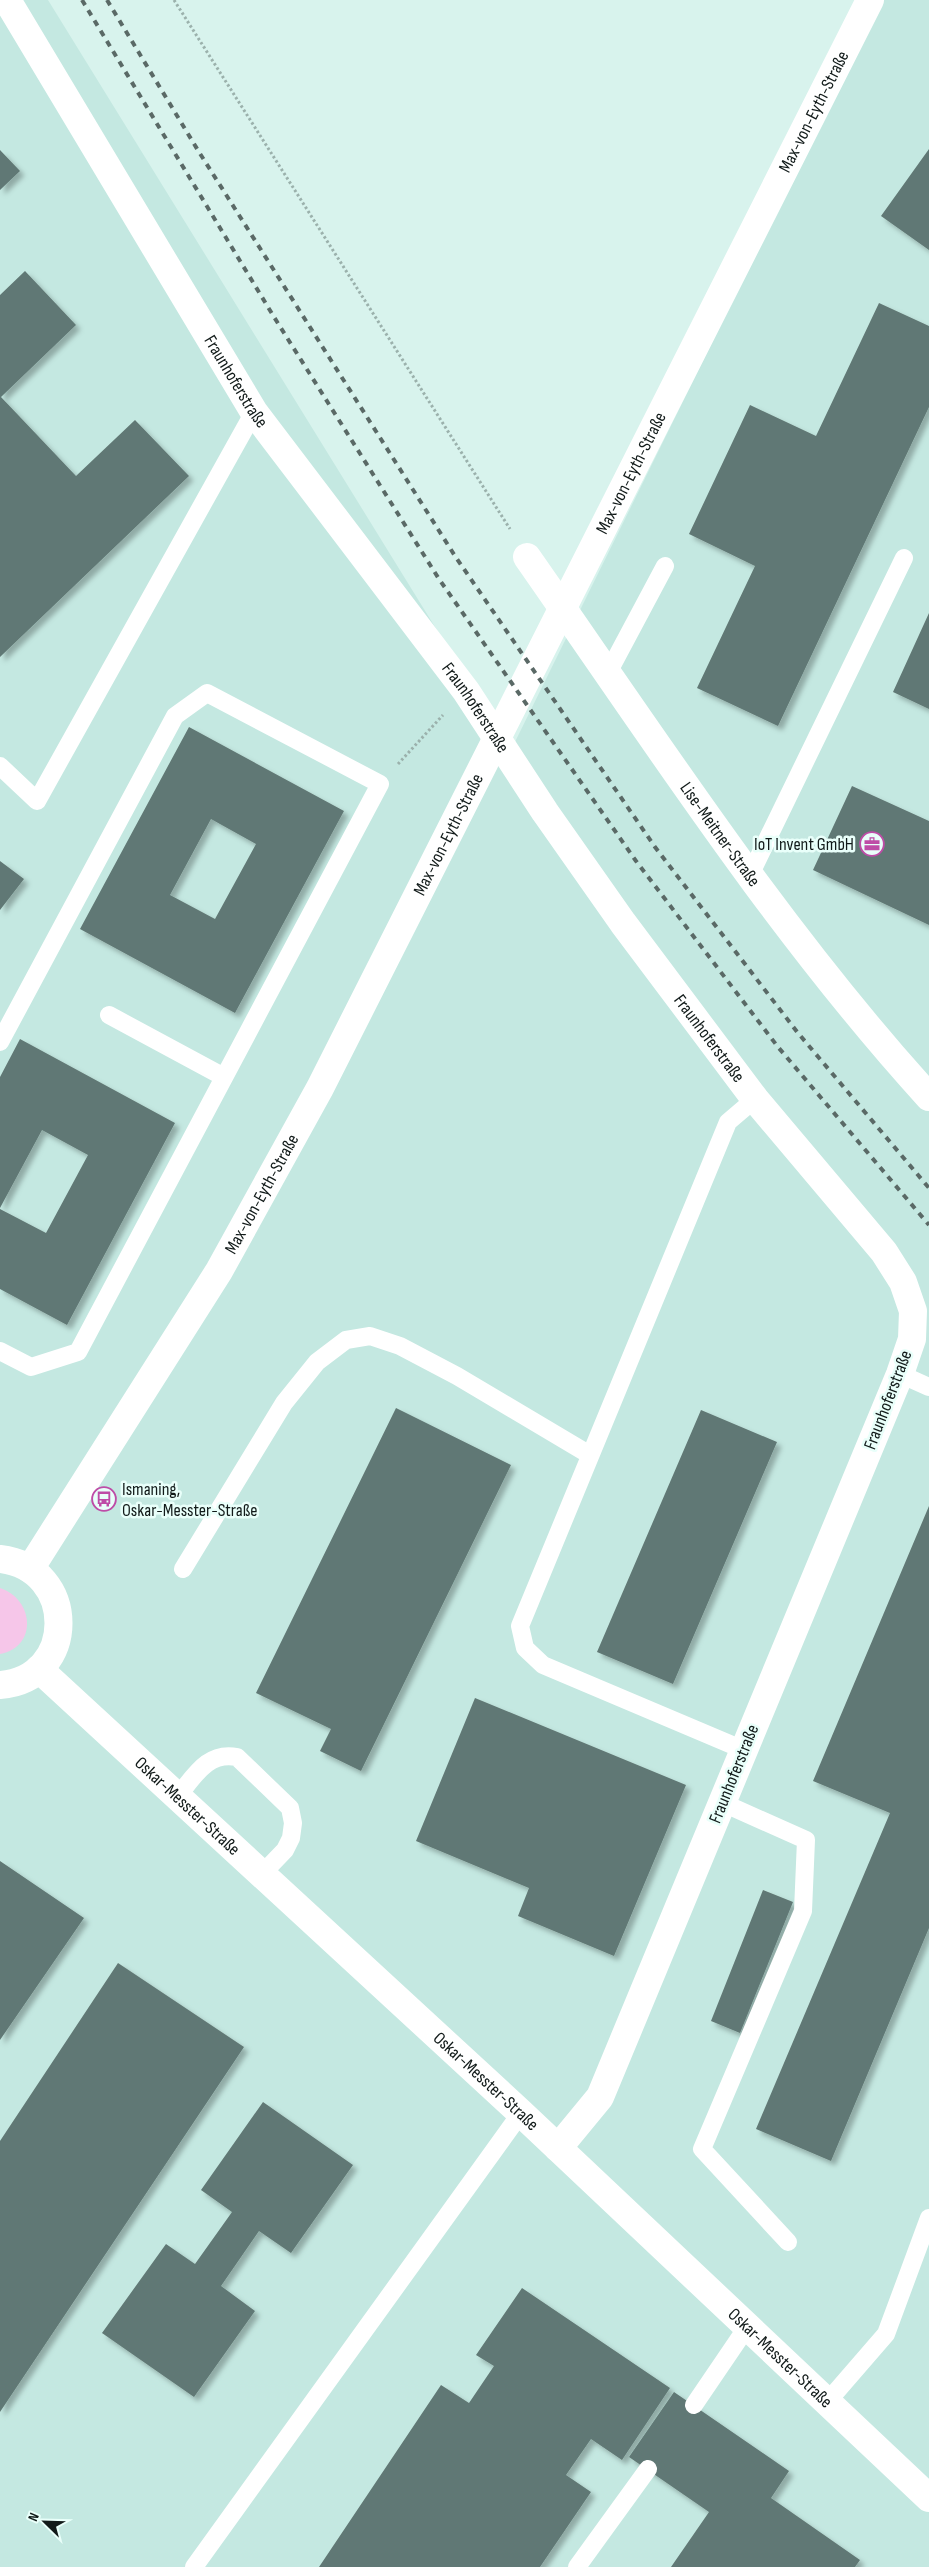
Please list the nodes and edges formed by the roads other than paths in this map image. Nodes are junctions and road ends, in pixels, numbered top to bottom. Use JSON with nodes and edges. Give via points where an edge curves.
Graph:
{"nodes":[{"id":1,"x":6,"y":0,"type":"edge"},
{"id":2,"x":870,"y":0,"type":"edge"},
{"id":3,"x":254,"y":412,"type":"junction"},
{"id":4,"x":527,"y":557,"type":"road end"},
{"id":5,"x":904,"y":558,"type":"dead end"},
{"id":6,"x":665,"y":566,"type":"dead end"},
{"id":7,"x":608,"y":673,"type":"junction"},
{"id":8,"x":0,"y":766,"type":"edge"},
{"id":9,"x":750,"y":875,"type":"junction"},
{"id":10,"x":109,"y":1015,"type":"dead end"},
{"id":11,"x":0,"y":1042,"type":"edge"},
{"id":12,"x":224,"y":1077,"type":"junction"},
{"id":13,"x":929,"y":1097,"type":"edge"},
{"id":14,"x":755,"y":1099,"type":"junction"},
{"id":15,"x":0,"y":1352,"type":"edge"},
{"id":16,"x":900,"y":1374,"type":"junction"},
{"id":17,"x":929,"y":1388,"type":"edge"},
{"id":18,"x":590,"y":1456,"type":"junction"},
{"id":19,"x":0,"y":1559,"type":"edge"},
{"id":20,"x":30,"y":1568,"type":"junction"},
{"id":21,"x":183,"y":1569,"type":"dead end"},
{"id":22,"x":39,"y":1669,"type":"junction"},
{"id":23,"x":0,"y":1685,"type":"edge"},
{"id":24,"x":744,"y":1750,"type":"junction"},
{"id":25,"x":177,"y":1797,"type":"junction"},
{"id":26,"x":723,"y":1803,"type":"junction"},
{"id":27,"x":261,"y":1875,"type":"junction"},
{"id":28,"x":521,"y":2113,"type":"junction"},
{"id":29,"x":558,"y":2148,"type":"junction"},
{"id":30,"x":929,"y":2218,"type":"edge"},
{"id":31,"x":788,"y":2242,"type":"dead end"},
{"id":32,"x":747,"y":2327,"type":"junction"},
{"id":33,"x":828,"y":2401,"type":"junction"},
{"id":34,"x":694,"y":2405,"type":"dead end"},
{"id":35,"x":648,"y":2469,"type":"dead end"},
{"id":36,"x":929,"y":2498,"type":"edge"},
{"id":37,"x":194,"y":2567,"type":"edge"},
{"id":38,"x":577,"y":2567,"type":"edge"}],
"edges":[{"from":1,"to":3,"type":"street","name":"Fraunhoferstraße"},
{"from":2,"to":20,"type":"street","name":"Max-von-Eyth-Straße","via":[[320,1088],[219,1271]]},
{"from":3,"to":8,"type":"lane","via":[[37,801]]},
{"from":3,"to":14,"type":"street","name":"Fraunhoferstraße","via":[[466,691],[573,852]]},
{"from":4,"to":7,"type":"street","name":"Lise-Meitner-Straße"},
{"from":5,"to":9,"type":"lane"},
{"from":6,"to":7,"type":"lane"},
{"from":7,"to":9,"type":"street","name":"Lise-Meitner-Straße"},
{"from":9,"to":13,"type":"street","name":"Lise-Meitner-Straße","via":[[884,1048]]},
{"from":10,"to":12,"type":"lane"},
{"from":11,"to":12,"type":"lane","via":[[175,716],[207,694],[380,784]]},
{"from":12,"to":15,"type":"lane","via":[[78,1352],[31,1367]]},
{"from":14,"to":16,"type":"street","name":"Fraunhoferstraße","via":[[884,1252],[903,1282],[913,1310],[912,1339]]},
{"from":14,"to":18,"type":"lane","via":[[728,1122]]},
{"from":16,"to":17,"type":"lane"},
{"from":16,"to":24,"type":"street","name":"Fraunhoferstraße"},
{"from":18,"to":21,"type":"lane","via":[[457,1376],[400,1346],[370,1336],[346,1340],[317,1362],[284,1403]]},
{"from":18,"to":24,"type":"lane","via":[[520,1626],[525,1648],[543,1665]]},
{"from":19,"to":20,"type":"street"},
{"from":20,"to":22,"type":"street","via":[[45,1581],[55,1598],[60,1617],[58,1636],[51,1654]]},
{"from":22,"to":23,"type":"street","via":[[25,1679]]},
{"from":22,"to":25,"type":"street","name":"Oskar-Messter-Straße"},
{"from":24,"to":26,"type":"street","name":"Fraunhoferstraße"},
{"from":25,"to":27,"type":"street","name":"Oskar-Messter-Straße"},
{"from":25,"to":27,"type":"lane","via":[[213,1758],[237,1757],[290,1808],[291,1838],[285,1850]]},
{"from":26,"to":29,"type":"street","name":"Fraunhoferstraße","via":[[600,2097]]},
{"from":26,"to":31,"type":"lane","via":[[806,1840],[803,1911],[702,2149]]},
{"from":27,"to":28,"type":"street","name":"Oskar-Messter-Straße"},
{"from":28,"to":29,"type":"street","name":"Oskar-Messter-Straße"},
{"from":28,"to":37,"type":"lane"},
{"from":29,"to":32,"type":"street","name":"Oskar-Messter-Straße"},
{"from":30,"to":33,"type":"lane","via":[[886,2334]]},
{"from":32,"to":33,"type":"street","name":"Oskar-Messter-Straße"},
{"from":32,"to":34,"type":"lane"},
{"from":33,"to":36,"type":"street","name":"Oskar-Messter-Straße"},
{"from":35,"to":38,"type":"lane"}]}
